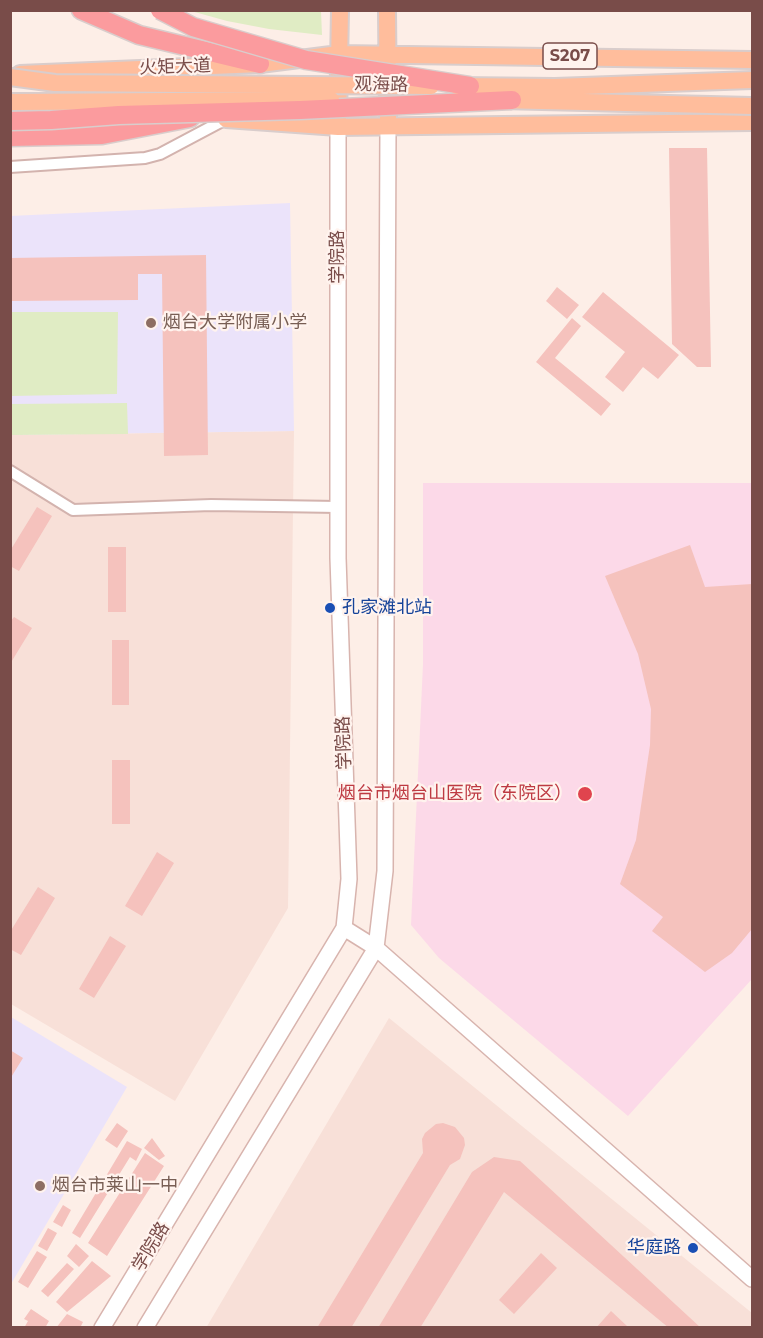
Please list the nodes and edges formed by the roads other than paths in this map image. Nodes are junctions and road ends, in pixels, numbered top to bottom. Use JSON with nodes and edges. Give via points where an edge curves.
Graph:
{"nodes":[{"id":1,"x":81,"y":10,"type":"edge"},
{"id":2,"x":160,"y":10,"type":"edge"},
{"id":3,"x":340,"y":10,"type":"edge"},
{"id":4,"x":387,"y":10,"type":"edge"},
{"id":5,"x":387,"y":53,"type":"junction"},
{"id":6,"x":339,"y":54,"type":"junction"},
{"id":7,"x":753,"y":60,"type":"edge"},
{"id":8,"x":260,"y":64,"type":"junction"},
{"id":9,"x":10,"y":76,"type":"edge"},
{"id":10,"x":753,"y":80,"type":"edge"},
{"id":11,"x":470,"y":86,"type":"junction"},
{"id":12,"x":512,"y":100,"type":"junction"},
{"id":13,"x":10,"y":104,"type":"edge"},
{"id":14,"x":753,"y":106,"type":"edge"},
{"id":15,"x":190,"y":118,"type":"junction"},
{"id":16,"x":225,"y":119,"type":"junction"},
{"id":17,"x":10,"y":121,"type":"edge"},
{"id":18,"x":753,"y":122,"type":"edge"},
{"id":19,"x":338,"y":126,"type":"junction"},
{"id":20,"x":388,"y":126,"type":"junction"},
{"id":21,"x":10,"y":137,"type":"edge"},
{"id":22,"x":10,"y":167,"type":"edge"},
{"id":23,"x":10,"y":471,"type":"edge"},
{"id":24,"x":338,"y":507,"type":"junction"},
{"id":25,"x":344,"y":928,"type":"junction"},
{"id":26,"x":376,"y":948,"type":"junction"},
{"id":27,"x":753,"y":1279,"type":"edge"},
{"id":28,"x":102,"y":1328,"type":"edge"},
{"id":29,"x":145,"y":1328,"type":"edge"}],
"edges":[{"from":1,"to":8,"type":"highway","via":[[140,35]]},
{"from":2,"to":11,"type":"highway","bridge":true,"via":[[193,27],[306,60]]},
{"from":3,"to":6,"type":"main road"},
{"from":4,"to":5,"type":"main road"},
{"from":5,"to":6,"type":"main road","name":"观海路","number":"S207"},
{"from":5,"to":7,"type":"main road","name":"观海路","number":"S207"},
{"from":5,"to":20,"type":"main road"},
{"from":6,"to":8,"type":"main road","name":"火矩大道","number":"S207"},
{"from":6,"to":19,"type":"main road"},
{"from":8,"to":9,"type":"main road","name":"火矩大道","number":"S207"},
{"from":9,"to":11,"type":"main road","name":"观海路","bridge":true,"via":[[55,83]]},
{"from":10,"to":11,"type":"main road","name":"观海路","bridge":true},
{"from":12,"to":13,"type":"main road","name":"观海路","bridge":true},
{"from":12,"to":14,"type":"main road","name":"观海路","bridge":true},
{"from":12,"to":17,"type":"highway","bridge":true},
{"from":13,"to":15,"type":"main road"},
{"from":15,"to":16,"type":"main road"},
{"from":15,"to":21,"type":"highway","via":[[102,135]]},
{"from":16,"to":19,"type":"main road"},
{"from":16,"to":22,"type":"street","via":[[145,158]]},
{"from":18,"to":20,"type":"main road"},
{"from":19,"to":20,"type":"main road"},
{"from":19,"to":24,"type":"main road","name":"学院路"},
{"from":20,"to":26,"type":"main road","name":"学院路","via":[[385,871]]},
{"from":23,"to":24,"type":"street","via":[[73,510],[211,505]]},
{"from":24,"to":25,"type":"main road","name":"学院路","via":[[349,879]]},
{"from":25,"to":26,"type":"main road"},
{"from":25,"to":28,"type":"main road","name":"学院路"},
{"from":26,"to":27,"type":"main road"},
{"from":26,"to":29,"type":"main road","name":"学院路"}]}
